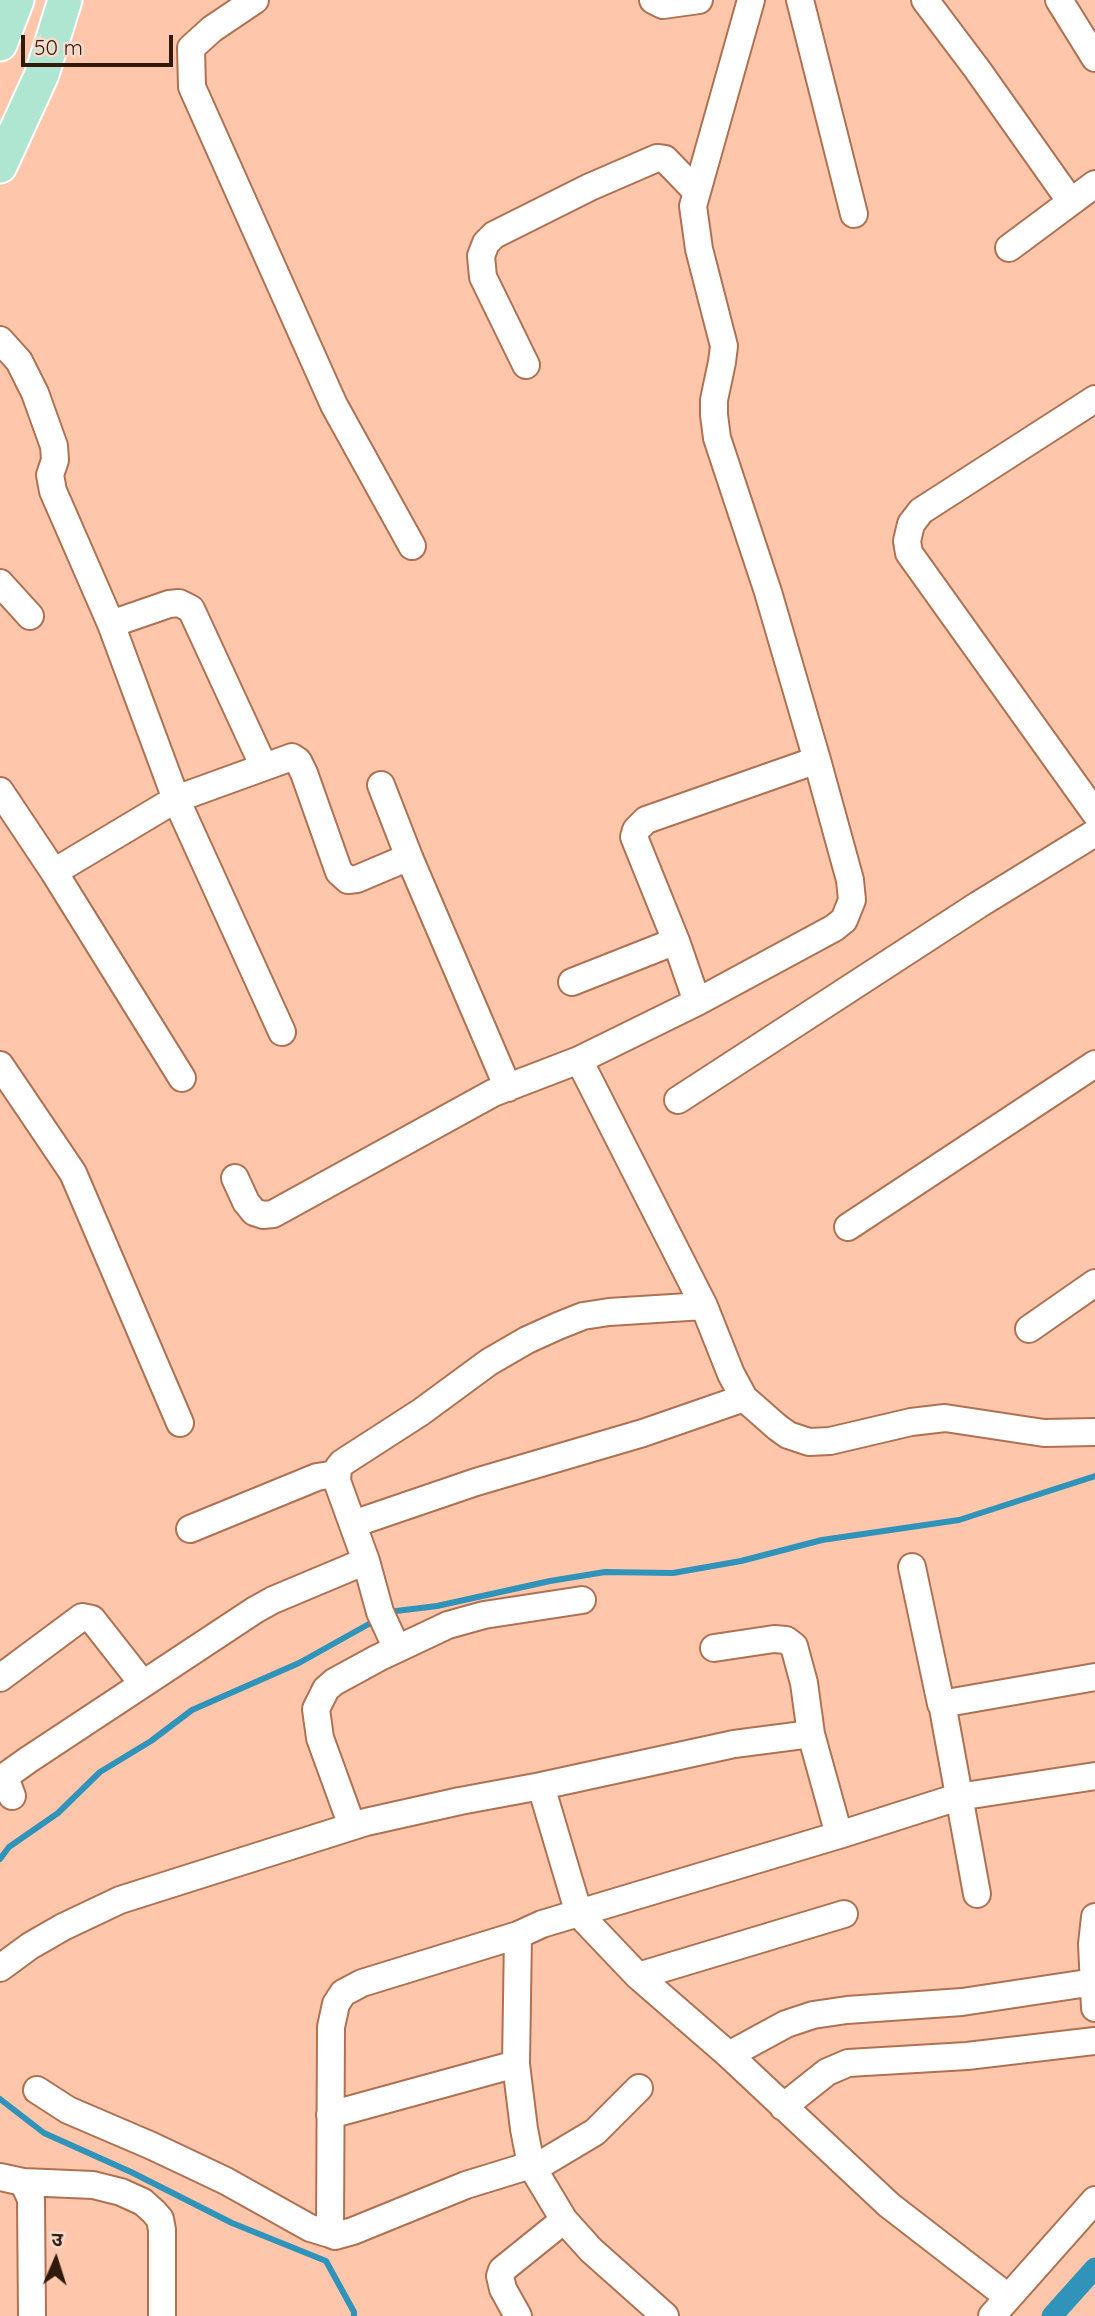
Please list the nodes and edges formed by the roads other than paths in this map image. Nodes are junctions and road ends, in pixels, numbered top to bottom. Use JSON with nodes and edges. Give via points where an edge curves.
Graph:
{"nodes":[{"id":1,"x":17,"y":0,"type":"edge"},
{"id":2,"x":65,"y":0,"type":"edge"},
{"id":3,"x":255,"y":0,"type":"edge"},
{"id":4,"x":653,"y":0,"type":"edge"},
{"id":5,"x":699,"y":0,"type":"edge"},
{"id":6,"x":751,"y":0,"type":"edge"},
{"id":7,"x":800,"y":0,"type":"edge"},
{"id":8,"x":925,"y":0,"type":"edge"},
{"id":9,"x":1059,"y":0,"type":"edge"},
{"id":10,"x":0,"y":44,"type":"edge"},
{"id":11,"x":1095,"y":58,"type":"edge"},
{"id":12,"x":0,"y":166,"type":"edge"},
{"id":13,"x":1095,"y":184,"type":"edge"},
{"id":14,"x":696,"y":191,"type":"junction"},
{"id":15,"x":1071,"y":202,"type":"junction"},
{"id":16,"x":854,"y":214,"type":"dead end"},
{"id":17,"x":1009,"y":248,"type":"dead end"},
{"id":18,"x":0,"y":340,"type":"edge"},
{"id":19,"x":526,"y":365,"type":"dead end"},
{"id":20,"x":1095,"y":399,"type":"edge"},
{"id":21,"x":412,"y":546,"type":"dead end"},
{"id":22,"x":0,"y":583,"type":"edge"},
{"id":23,"x":30,"y":616,"type":"dead end"},
{"id":24,"x":111,"y":624,"type":"junction"},
{"id":25,"x":817,"y":760,"type":"junction"},
{"id":26,"x":263,"y":765,"type":"junction"},
{"id":27,"x":381,"y":785,"type":"dead end"},
{"id":28,"x":0,"y":791,"type":"edge"},
{"id":29,"x":176,"y":799,"type":"junction"},
{"id":30,"x":1095,"y":813,"type":"edge"},
{"id":31,"x":1095,"y":833,"type":"edge"},
{"id":32,"x":409,"y":857,"type":"junction"},
{"id":33,"x":54,"y":872,"type":"junction"},
{"id":34,"x":676,"y":941,"type":"junction"},
{"id":35,"x":572,"y":982,"type":"dead end"},
{"id":36,"x":697,"y":1002,"type":"junction"},
{"id":37,"x":282,"y":1032,"type":"dead end"},
{"id":38,"x":579,"y":1060,"type":"junction"},
{"id":39,"x":1095,"y":1064,"type":"edge"},
{"id":40,"x":0,"y":1065,"type":"edge"},
{"id":41,"x":181,"y":1078,"type":"dead end"},
{"id":42,"x":508,"y":1088,"type":"junction"},
{"id":43,"x":678,"y":1100,"type":"dead end"},
{"id":44,"x":235,"y":1178,"type":"dead end"},
{"id":45,"x":848,"y":1227,"type":"dead end"},
{"id":46,"x":1095,"y":1283,"type":"edge"},
{"id":47,"x":704,"y":1306,"type":"junction"},
{"id":48,"x":1029,"y":1329,"type":"dead end"},
{"id":49,"x":744,"y":1398,"type":"junction"},
{"id":50,"x":180,"y":1423,"type":"dead end"},
{"id":51,"x":1095,"y":1432,"type":"edge"},
{"id":52,"x":336,"y":1474,"type":"junction"},
{"id":53,"x":353,"y":1524,"type":"junction"},
{"id":54,"x":190,"y":1529,"type":"dead end"},
{"id":55,"x":366,"y":1561,"type":"junction"},
{"id":56,"x":912,"y":1567,"type":"dead end"},
{"id":57,"x":582,"y":1600,"type":"dead end"},
{"id":58,"x":395,"y":1645,"type":"junction"},
{"id":59,"x":714,"y":1648,"type":"dead end"},
{"id":60,"x":1095,"y":1677,"type":"edge"},
{"id":61,"x":0,"y":1678,"type":"edge"},
{"id":62,"x":144,"y":1684,"type":"junction"},
{"id":63,"x":942,"y":1703,"type":"junction"},
{"id":64,"x":811,"y":1734,"type":"junction"},
{"id":65,"x":1095,"y":1776,"type":"edge"},
{"id":66,"x":541,"y":1786,"type":"junction"},
{"id":67,"x":12,"y":1796,"type":"dead end"},
{"id":68,"x":958,"y":1797,"type":"junction"},
{"id":69,"x":352,"y":1826,"type":"junction"},
{"id":70,"x":839,"y":1835,"type":"junction"},
{"id":71,"x":977,"y":1894,"type":"dead end"},
{"id":72,"x":579,"y":1914,"type":"junction"},
{"id":73,"x":844,"y":1914,"type":"dead end"},
{"id":74,"x":1095,"y":1917,"type":"edge"},
{"id":75,"x":518,"y":1935,"type":"junction"},
{"id":76,"x":0,"y":1968,"type":"edge"},
{"id":77,"x":638,"y":1976,"type":"junction"},
{"id":78,"x":1094,"y":1982,"type":"edge"},
{"id":79,"x":1095,"y":2008,"type":"edge"},
{"id":80,"x":1095,"y":2041,"type":"edge"},
{"id":81,"x":729,"y":2055,"type":"junction"},
{"id":82,"x":516,"y":2064,"type":"junction"},
{"id":83,"x":639,"y":2088,"type":"dead end"},
{"id":84,"x":37,"y":2090,"type":"dead end"},
{"id":85,"x":783,"y":2107,"type":"junction"},
{"id":86,"x":330,"y":2115,"type":"junction"},
{"id":87,"x":532,"y":2167,"type":"junction"},
{"id":88,"x":12,"y":2179,"type":"edge"},
{"id":89,"x":1095,"y":2200,"type":"edge"},
{"id":90,"x":564,"y":2220,"type":"junction"},
{"id":91,"x":330,"y":2234,"type":"junction"},
{"id":92,"x":1000,"y":2306,"type":"edge"},
{"id":93,"x":32,"y":2316,"type":"edge"},
{"id":94,"x":162,"y":2316,"type":"edge"},
{"id":95,"x":518,"y":2316,"type":"edge"},
{"id":96,"x":665,"y":2316,"type":"edge"}],
"edges":[{"from":1,"to":10,"type":"main road"},
{"from":2,"to":12,"type":"main road","via":[[42,74]]},
{"from":3,"to":21,"type":"street","via":[[191,48],[192,87],[334,405]]},
{"from":4,"to":5,"type":"street","via":[[670,5]]},
{"from":6,"to":14,"type":"street"},
{"from":7,"to":16,"type":"street"},
{"from":8,"to":15,"type":"street"},
{"from":9,"to":11,"type":"street"},
{"from":13,"to":15,"type":"street"},
{"from":14,"to":19,"type":"street","via":[[665,159],[652,159],[494,235],[486,243],[481,256],[483,277]]},
{"from":14,"to":25,"type":"street","via":[[695,230],[724,346],[714,400],[717,438]]},
{"from":15,"to":17,"type":"street"},
{"from":18,"to":24,"type":"street","via":[[19,361],[35,393],[54,446],[53,491]]},
{"from":20,"to":30,"type":"street","via":[[921,510],[907,541],[909,553]]},
{"from":22,"to":23,"type":"street"},
{"from":24,"to":26,"type":"street","via":[[169,604],[191,609]]},
{"from":24,"to":29,"type":"street"},
{"from":25,"to":34,"type":"street","via":[[638,826],[634,837]]},
{"from":25,"to":36,"type":"street","via":[[850,880],[852,900],[844,920]]},
{"from":26,"to":29,"type":"street"},
{"from":26,"to":32,"type":"street","via":[[286,757],[298,761],[342,878],[357,879]]},
{"from":27,"to":32,"type":"street"},
{"from":28,"to":33,"type":"street"},
{"from":29,"to":33,"type":"street"},
{"from":29,"to":37,"type":"street"},
{"from":31,"to":43,"type":"street"},
{"from":32,"to":42,"type":"street"},
{"from":33,"to":41,"type":"street"},
{"from":34,"to":35,"type":"street"},
{"from":34,"to":36,"type":"street"},
{"from":36,"to":38,"type":"street"},
{"from":38,"to":42,"type":"street"},
{"from":38,"to":47,"type":"street"},
{"from":39,"to":45,"type":"street"},
{"from":40,"to":50,"type":"street","via":[[73,1173]]},
{"from":42,"to":44,"type":"street","via":[[273,1214],[254,1212]]},
{"from":46,"to":48,"type":"street"},
{"from":47,"to":49,"type":"street"},
{"from":47,"to":52,"type":"street","via":[[583,1316],[538,1335],[489,1362],[342,1463]]},
{"from":49,"to":51,"type":"street","via":[[788,1435],[809,1442],[945,1418],[1044,1433]]},
{"from":49,"to":53,"type":"street"},
{"from":52,"to":53,"type":"street"},
{"from":52,"to":54,"type":"street","via":[[317,1477]]},
{"from":53,"to":55,"type":"street"},
{"from":55,"to":58,"type":"street"},
{"from":55,"to":62,"type":"street","via":[[274,1600]]},
{"from":56,"to":63,"type":"street"},
{"from":57,"to":58,"type":"street","via":[[469,1618]]},
{"from":58,"to":69,"type":"street","via":[[334,1682],[316,1709],[320,1738]]},
{"from":59,"to":64,"type":"street","via":[[774,1639],[794,1646]]},
{"from":60,"to":63,"type":"street"},
{"from":61,"to":62,"type":"street","via":[[82,1617],[92,1619]]},
{"from":62,"to":67,"type":"street","via":[[10,1772],[6,1780]]},
{"from":63,"to":68,"type":"street"},
{"from":64,"to":66,"type":"street","via":[[734,1744]]},
{"from":64,"to":70,"type":"street"},
{"from":65,"to":68,"type":"street"},
{"from":66,"to":69,"type":"street"},
{"from":66,"to":72,"type":"street"},
{"from":68,"to":70,"type":"street"},
{"from":68,"to":71,"type":"street"},
{"from":69,"to":76,"type":"street","via":[[120,1900],[63,1927]]},
{"from":70,"to":72,"type":"street"},
{"from":72,"to":75,"type":"street"},
{"from":72,"to":77,"type":"street"},
{"from":73,"to":77,"type":"street"},
{"from":74,"to":78,"type":"street"},
{"from":75,"to":82,"type":"street"},
{"from":75,"to":86,"type":"street","via":[[362,1983],[343,1993],[331,2027]]},
{"from":77,"to":81,"type":"street"},
{"from":78,"to":79,"type":"street"},
{"from":78,"to":81,"type":"street","via":[[962,2002],[813,2015]]},
{"from":80,"to":85,"type":"street","via":[[967,2056],[848,2063],[827,2072]]},
{"from":81,"to":85,"type":"street"},
{"from":82,"to":86,"type":"street"},
{"from":82,"to":87,"type":"street"},
{"from":83,"to":87,"type":"street","via":[[595,2132]]},
{"from":84,"to":91,"type":"street","via":[[68,2110]]},
{"from":85,"to":92,"type":"street"},
{"from":86,"to":91,"type":"street"},
{"from":87,"to":90,"type":"street"},
{"from":87,"to":91,"type":"street","via":[[466,2185],[353,2231]]},
{"from":88,"to":93,"type":"street","via":[[31,2199]]},
{"from":88,"to":94,"type":"street","via":[[102,2187],[143,2202],[154,2212],[162,2230]]},
{"from":89,"to":92,"type":"street"},
{"from":90,"to":95,"type":"street","via":[[502,2270],[502,2289]]},
{"from":90,"to":96,"type":"street"}]}
